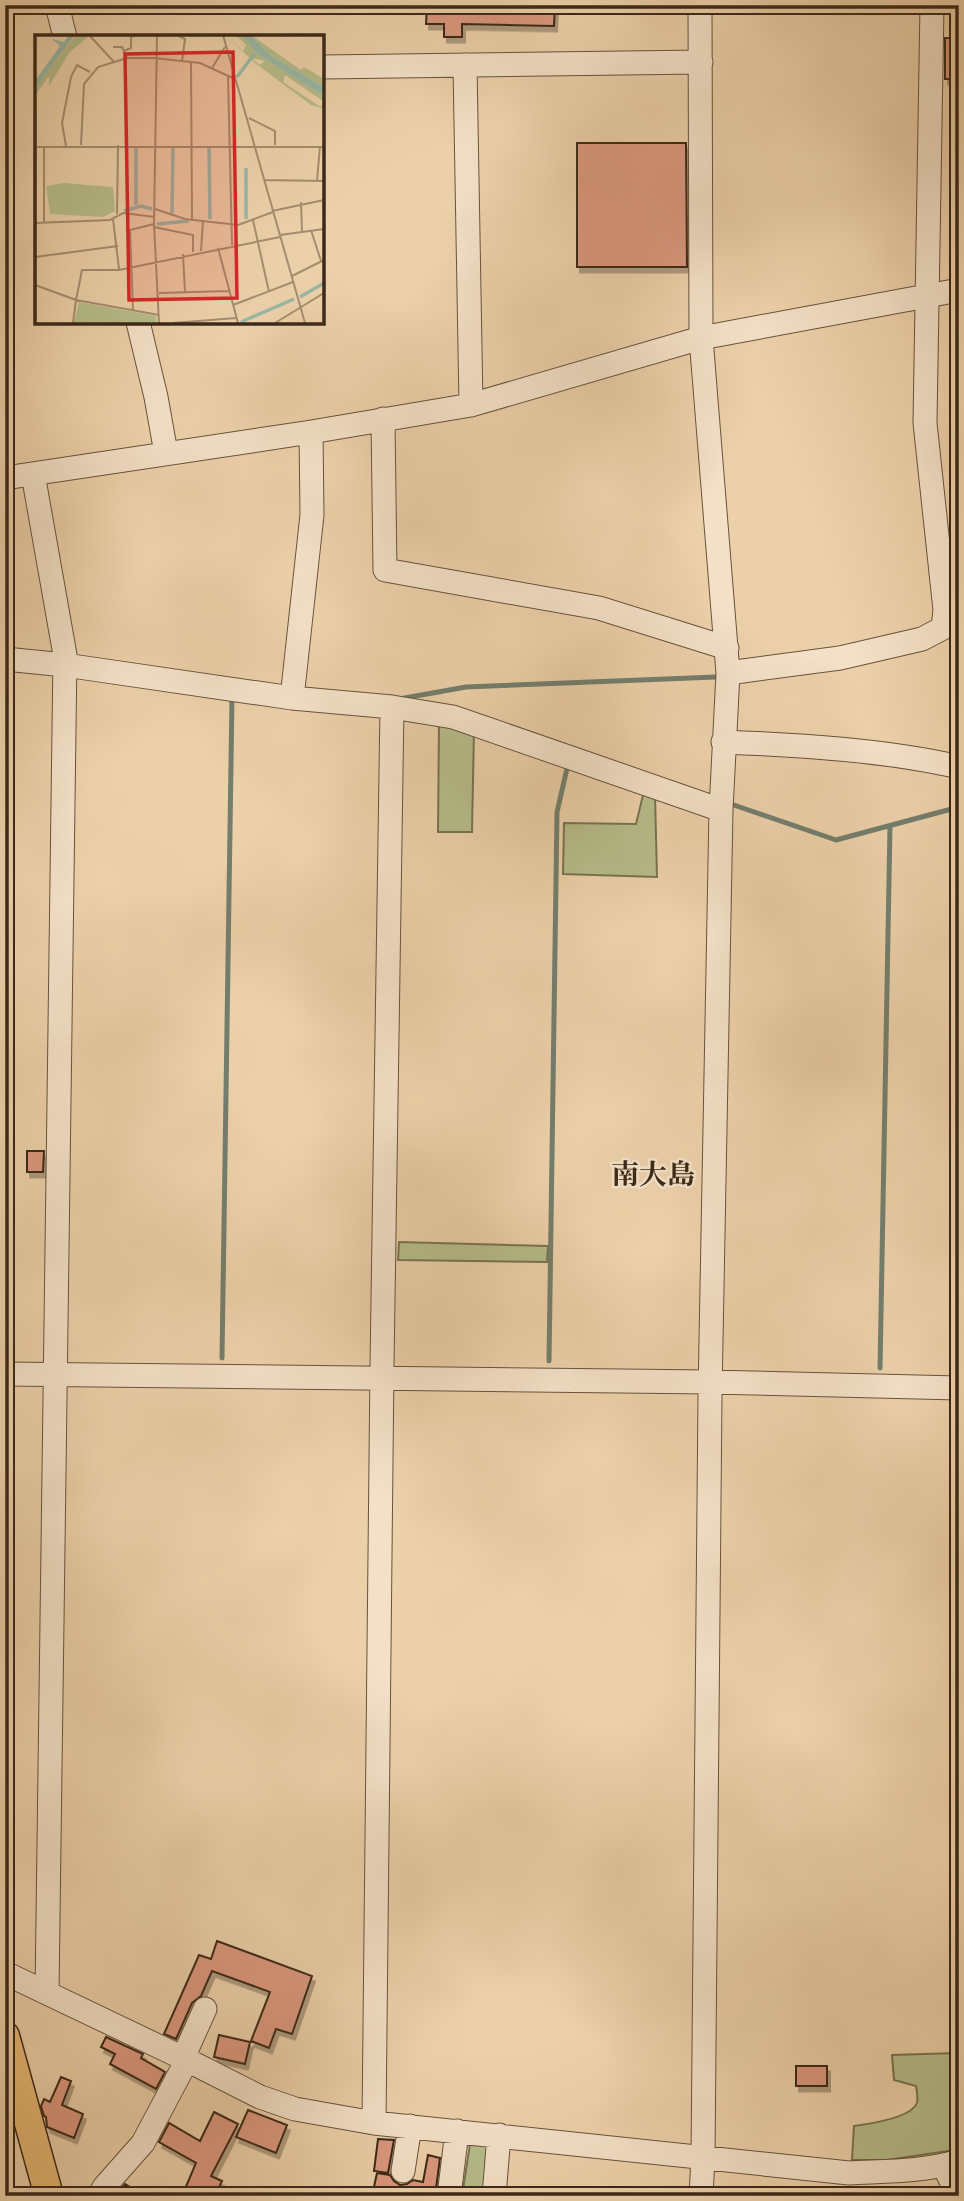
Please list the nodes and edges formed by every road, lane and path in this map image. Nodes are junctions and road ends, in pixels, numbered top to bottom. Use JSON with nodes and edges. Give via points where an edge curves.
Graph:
{"nodes":[{"id":1,"x":57,"y":5,"type":"edge"},
{"id":2,"x":701,"y":5,"type":"edge"},
{"id":3,"x":932,"y":5,"type":"edge"},
{"id":4,"x":64,"y":35,"type":"edge"},
{"id":5,"x":701,"y":62,"type":"junction"},
{"id":6,"x":465,"y":65,"type":"junction"},
{"id":7,"x":324,"y":67,"type":"edge"},
{"id":8,"x":959,"y":290,"type":"edge"},
{"id":9,"x":928,"y":295,"type":"junction"},
{"id":10,"x":138,"y":324,"type":"edge"},
{"id":11,"x":701,"y":338,"type":"junction"},
{"id":12,"x":471,"y":405,"type":"junction"},
{"id":13,"x":383,"y":419,"type":"junction"},
{"id":14,"x":311,"y":432,"type":"junction"},
{"id":15,"x":166,"y":453,"type":"junction"},
{"id":16,"x":33,"y":474,"type":"junction"},
{"id":17,"x":5,"y":478,"type":"edge"},
{"id":18,"x":727,"y":648,"type":"junction"},
{"id":19,"x":5,"y":659,"type":"edge"},
{"id":20,"x":65,"y":664,"type":"junction"},
{"id":21,"x":728,"y":673,"type":"junction"},
{"id":22,"x":292,"y":698,"type":"junction"},
{"id":23,"x":392,"y":707,"type":"junction"},
{"id":24,"x":723,"y":742,"type":"junction"},
{"id":25,"x":959,"y":767,"type":"edge"},
{"id":26,"x":721,"y":810,"type":"junction"},
{"id":27,"x":5,"y":1374,"type":"edge"},
{"id":28,"x":55,"y":1374,"type":"junction"},
{"id":29,"x":383,"y":1379,"type":"junction"},
{"id":30,"x":711,"y":1382,"type":"junction"},
{"id":31,"x":959,"y":1388,"type":"edge"},
{"id":32,"x":5,"y":1973,"type":"edge"},
{"id":33,"x":47,"y":1993,"type":"junction"},
{"id":34,"x":205,"y":2009,"type":"dead end"},
{"id":35,"x":5,"y":2036,"type":"edge"},
{"id":36,"x":185,"y":2059,"type":"junction"},
{"id":37,"x":374,"y":2123,"type":"junction"},
{"id":38,"x":410,"y":2126,"type":"junction"},
{"id":39,"x":457,"y":2131,"type":"junction"},
{"id":40,"x":499,"y":2135,"type":"junction"},
{"id":41,"x":703,"y":2158,"type":"junction"},
{"id":42,"x":952,"y":2163,"type":"edge"},
{"id":43,"x":403,"y":2171,"type":"dead end"},
{"id":44,"x":49,"y":2196,"type":"edge"},
{"id":45,"x":99,"y":2196,"type":"edge"},
{"id":46,"x":449,"y":2196,"type":"edge"},
{"id":47,"x":494,"y":2196,"type":"edge"},
{"id":48,"x":701,"y":2196,"type":"edge"},
{"id":49,"x":958,"y":2196,"type":"edge"}],
"edges":[{"from":1,"to":4,"type":"street"},
{"from":2,"to":5,"type":"street"},
{"from":3,"to":9,"type":"street"},
{"from":5,"to":6,"type":"street"},
{"from":5,"to":11,"type":"street"},
{"from":6,"to":7,"type":"street"},
{"from":6,"to":12,"type":"street"},
{"from":8,"to":9,"type":"street"},
{"from":9,"to":11,"type":"street"},
{"from":9,"to":21,"type":"street","via":[[925,423],[945,610],[943,628],[922,639],[840,658]]},
{"from":10,"to":15,"type":"street"},
{"from":11,"to":12,"type":"street"},
{"from":11,"to":18,"type":"street"},
{"from":12,"to":13,"type":"street"},
{"from":13,"to":14,"type":"street"},
{"from":13,"to":18,"type":"street","via":[[385,570],[599,608]]},
{"from":14,"to":15,"type":"street"},
{"from":14,"to":22,"type":"street","via":[[312,515]]},
{"from":15,"to":16,"type":"street"},
{"from":16,"to":17,"type":"street"},
{"from":16,"to":20,"type":"street"},
{"from":18,"to":21,"type":"street"},
{"from":19,"to":20,"type":"street"},
{"from":20,"to":22,"type":"street"},
{"from":20,"to":28,"type":"street"},
{"from":21,"to":24,"type":"street"},
{"from":22,"to":23,"type":"street"},
{"from":23,"to":26,"type":"street","via":[[453,717]]},
{"from":23,"to":29,"type":"street"},
{"from":24,"to":25,"type":"street","via":[[925,759]]},
{"from":24,"to":26,"type":"street"},
{"from":26,"to":30,"type":"street"},
{"from":27,"to":28,"type":"street"},
{"from":28,"to":29,"type":"street"},
{"from":28,"to":33,"type":"street"},
{"from":29,"to":30,"type":"street"},
{"from":29,"to":37,"type":"street"},
{"from":30,"to":31,"type":"street"},
{"from":30,"to":41,"type":"street"},
{"from":32,"to":33,"type":"street"},
{"from":33,"to":36,"type":"street"},
{"from":34,"to":36,"type":"street"},
{"from":35,"to":44,"type":"main road"},
{"from":36,"to":37,"type":"street","via":[[260,2097]]},
{"from":36,"to":45,"type":"street","via":[[143,2143]]},
{"from":37,"to":38,"type":"street"},
{"from":38,"to":39,"type":"street"},
{"from":38,"to":43,"type":"street"},
{"from":39,"to":40,"type":"street"},
{"from":39,"to":46,"type":"street"},
{"from":40,"to":41,"type":"street"},
{"from":40,"to":47,"type":"street"},
{"from":41,"to":42,"type":"street","via":[[849,2173]]},
{"from":41,"to":48,"type":"street"},
{"from":42,"to":49,"type":"street"}]}
